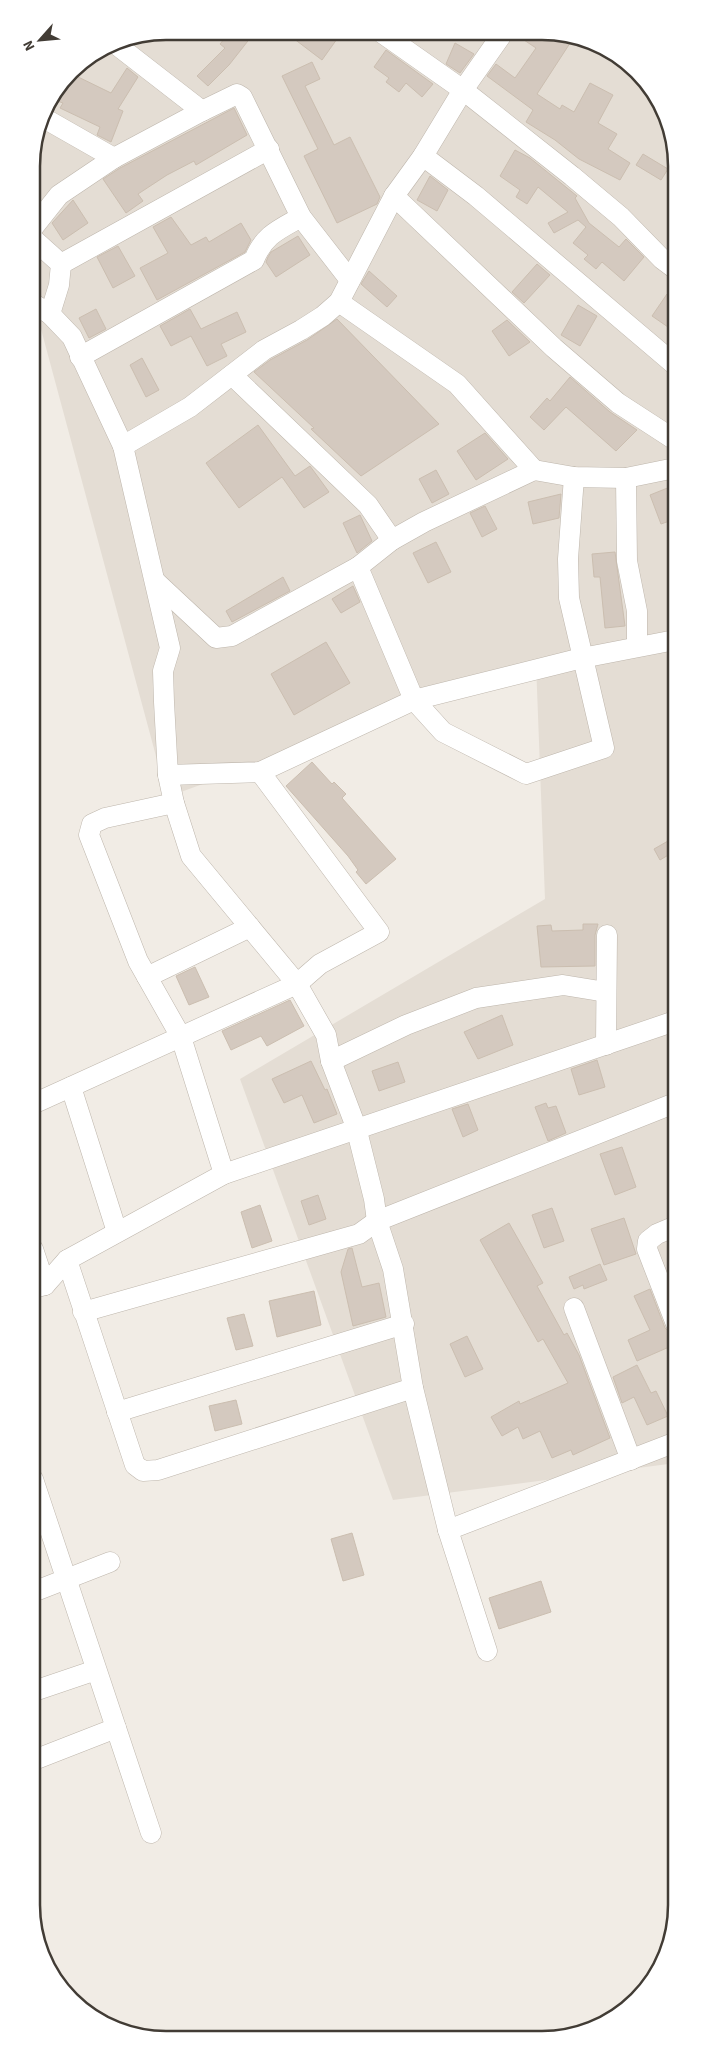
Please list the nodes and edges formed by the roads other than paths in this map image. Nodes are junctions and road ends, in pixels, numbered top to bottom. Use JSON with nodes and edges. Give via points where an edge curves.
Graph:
{"nodes":[{"id":1,"x":392,"y":40,"type":"edge"},
{"id":2,"x":499,"y":40,"type":"edge"},
{"id":3,"x":122,"y":49,"type":"edge"},
{"id":4,"x":463,"y":90,"type":"junction"},
{"id":5,"x":202,"y":111,"type":"junction"},
{"id":6,"x":49,"y":121,"type":"edge"},
{"id":7,"x":269,"y":148,"type":"junction"},
{"id":8,"x":423,"y":156,"type":"junction"},
{"id":9,"x":114,"y":158,"type":"junction"},
{"id":10,"x":394,"y":196,"type":"junction"},
{"id":11,"x":301,"y":217,"type":"junction"},
{"id":12,"x":40,"y":218,"type":"edge"},
{"id":13,"x":40,"y":245,"type":"edge"},
{"id":14,"x":61,"y":264,"type":"junction"},
{"id":15,"x":668,"y":264,"type":"edge"},
{"id":16,"x":350,"y":280,"type":"junction"},
{"id":17,"x":339,"y":302,"type":"junction"},
{"id":18,"x":40,"y":308,"type":"edge"},
{"id":19,"x":50,"y":314,"type":"junction"},
{"id":20,"x":80,"y":358,"type":"junction"},
{"id":21,"x":668,"y":359,"type":"edge"},
{"id":22,"x":232,"y":375,"type":"junction"},
{"id":23,"x":668,"y":436,"type":"edge"},
{"id":24,"x":123,"y":446,"type":"junction"},
{"id":25,"x":668,"y":469,"type":"edge"},
{"id":26,"x":534,"y":470,"type":"junction"},
{"id":27,"x":574,"y":477,"type":"junction"},
{"id":28,"x":626,"y":478,"type":"junction"},
{"id":29,"x":392,"y":540,"type":"junction"},
{"id":30,"x":358,"y":567,"type":"junction"},
{"id":31,"x":156,"y":582,"type":"junction"},
{"id":32,"x":668,"y":641,"type":"edge"},
{"id":33,"x":637,"y":646,"type":"junction"},
{"id":34,"x":582,"y":658,"type":"junction"},
{"id":35,"x":414,"y":700,"type":"junction"},
{"id":36,"x":260,"y":772,"type":"junction"},
{"id":37,"x":168,"y":775,"type":"junction"},
{"id":38,"x":174,"y":803,"type":"junction"},
{"id":39,"x":250,"y":927,"type":"junction"},
{"id":40,"x":607,"y":935,"type":"dead end"},
{"id":41,"x":147,"y":977,"type":"junction"},
{"id":42,"x":297,"y":984,"type":"junction"},
{"id":43,"x":606,"y":992,"type":"junction"},
{"id":44,"x":668,"y":1023,"type":"edge"},
{"id":45,"x":181,"y":1037,"type":"junction"},
{"id":46,"x":606,"y":1045,"type":"junction"},
{"id":47,"x":331,"y":1061,"type":"junction"},
{"id":48,"x":71,"y":1087,"type":"junction"},
{"id":49,"x":40,"y":1101,"type":"edge"},
{"id":50,"x":668,"y":1105,"type":"edge"},
{"id":51,"x":356,"y":1127,"type":"junction"},
{"id":52,"x":224,"y":1174,"type":"junction"},
{"id":53,"x":377,"y":1222,"type":"junction"},
{"id":54,"x":668,"y":1229,"type":"edge"},
{"id":55,"x":117,"y":1232,"type":"junction"},
{"id":56,"x":67,"y":1260,"type":"junction"},
{"id":57,"x":40,"y":1285,"type":"edge"},
{"id":58,"x":668,"y":1303,"type":"edge"},
{"id":59,"x":574,"y":1308,"type":"dead end"},
{"id":60,"x":83,"y":1312,"type":"junction"},
{"id":61,"x":404,"y":1324,"type":"junction"},
{"id":62,"x":413,"y":1388,"type":"junction"},
{"id":63,"x":117,"y":1412,"type":"junction"},
{"id":64,"x":668,"y":1445,"type":"edge"},
{"id":65,"x":631,"y":1460,"type":"junction"},
{"id":66,"x":40,"y":1500,"type":"edge"},
{"id":67,"x":448,"y":1530,"type":"junction"},
{"id":68,"x":110,"y":1562,"type":"dead end"},
{"id":69,"x":66,"y":1579,"type":"junction"},
{"id":70,"x":40,"y":1590,"type":"edge"},
{"id":71,"x":487,"y":1651,"type":"dead end"},
{"id":72,"x":96,"y":1670,"type":"junction"},
{"id":73,"x":40,"y":1689,"type":"edge"},
{"id":74,"x":116,"y":1728,"type":"junction"},
{"id":75,"x":40,"y":1758,"type":"edge"},
{"id":76,"x":150,"y":1834,"type":"dead end"}],
"edges":[{"from":1,"to":4,"type":"street"},
{"from":2,"to":4,"type":"street"},
{"from":3,"to":5,"type":"street"},
{"from":4,"to":8,"type":"street"},
{"from":4,"to":15,"type":"street","via":[[621,217]]},
{"from":5,"to":7,"type":"street","via":[[237,94],[242,97]]},
{"from":5,"to":9,"type":"street"},
{"from":6,"to":9,"type":"street"},
{"from":7,"to":11,"type":"street"},
{"from":7,"to":14,"type":"street"},
{"from":8,"to":10,"type":"street"},
{"from":8,"to":21,"type":"street","via":[[476,196]]},
{"from":9,"to":12,"type":"street","via":[[58,194]]},
{"from":10,"to":16,"type":"street"},
{"from":10,"to":23,"type":"street","via":[[554,348],[618,403]]},
{"from":11,"to":16,"type":"street"},
{"from":11,"to":20,"type":"street","via":[[275,231],[260,245],[254,260]]},
{"from":13,"to":14,"type":"street"},
{"from":14,"to":19,"type":"street","via":[[59,285]]},
{"from":16,"to":17,"type":"street"},
{"from":17,"to":22,"type":"street","via":[[323,316],[264,350]]},
{"from":17,"to":26,"type":"street","via":[[457,384]]},
{"from":18,"to":19,"type":"street"},
{"from":19,"to":20,"type":"street","via":[[72,337]]},
{"from":20,"to":24,"type":"street"},
{"from":22,"to":24,"type":"street","via":[[190,408]]},
{"from":22,"to":29,"type":"street","via":[[368,505]]},
{"from":24,"to":31,"type":"street"},
{"from":25,"to":28,"type":"street"},
{"from":26,"to":27,"type":"street"},
{"from":26,"to":29,"type":"street"},
{"from":27,"to":28,"type":"street"},
{"from":27,"to":34,"type":"street","via":[[568,559],[569,598]]},
{"from":28,"to":33,"type":"street","via":[[627,561],[637,611]]},
{"from":29,"to":30,"type":"street"},
{"from":30,"to":31,"type":"street","via":[[232,636],[216,638]]},
{"from":30,"to":35,"type":"street"},
{"from":31,"to":37,"type":"street","via":[[170,648],[164,671]]},
{"from":32,"to":33,"type":"street"},
{"from":33,"to":34,"type":"street"},
{"from":34,"to":35,"type":"street"},
{"from":34,"to":35,"type":"street","via":[[604,748],[526,774],[443,732]]},
{"from":35,"to":36,"type":"street"},
{"from":36,"to":37,"type":"street"},
{"from":36,"to":42,"type":"street","via":[[380,932],[320,964]]},
{"from":37,"to":38,"type":"street"},
{"from":38,"to":39,"type":"street","via":[[191,856]]},
{"from":38,"to":41,"type":"street","via":[[105,818],[92,824],[88,835]]},
{"from":39,"to":41,"type":"street"},
{"from":39,"to":42,"type":"street"},
{"from":40,"to":43,"type":"street"},
{"from":41,"to":45,"type":"street"},
{"from":42,"to":45,"type":"street"},
{"from":42,"to":47,"type":"street","via":[[326,1035]]},
{"from":43,"to":46,"type":"street"},
{"from":43,"to":47,"type":"street","via":[[563,985],[476,998],[406,1025]]},
{"from":44,"to":46,"type":"street"},
{"from":45,"to":48,"type":"street"},
{"from":45,"to":52,"type":"street"},
{"from":46,"to":51,"type":"street"},
{"from":47,"to":51,"type":"street"},
{"from":48,"to":49,"type":"street"},
{"from":48,"to":55,"type":"street"},
{"from":50,"to":53,"type":"street"},
{"from":51,"to":52,"type":"street"},
{"from":51,"to":53,"type":"street"},
{"from":52,"to":55,"type":"street"},
{"from":53,"to":60,"type":"street","via":[[359,1234]]},
{"from":53,"to":61,"type":"street","via":[[393,1269]]},
{"from":54,"to":58,"type":"street","via":[[648,1241],[647,1249]]},
{"from":55,"to":56,"type":"street"},
{"from":56,"to":57,"type":"street"},
{"from":56,"to":60,"type":"street"},
{"from":59,"to":65,"type":"street"},
{"from":60,"to":63,"type":"street"},
{"from":61,"to":62,"type":"street"},
{"from":61,"to":63,"type":"street"},
{"from":62,"to":63,"type":"street","via":[[150,1471],[143,1471],[135,1465]]},
{"from":62,"to":67,"type":"street"},
{"from":64,"to":65,"type":"street"},
{"from":65,"to":67,"type":"street"},
{"from":66,"to":69,"type":"street"},
{"from":67,"to":71,"type":"street"},
{"from":68,"to":69,"type":"street"},
{"from":69,"to":70,"type":"street"},
{"from":69,"to":72,"type":"street"},
{"from":72,"to":73,"type":"street"},
{"from":72,"to":74,"type":"street"},
{"from":74,"to":75,"type":"street"},
{"from":74,"to":76,"type":"street"}]}
